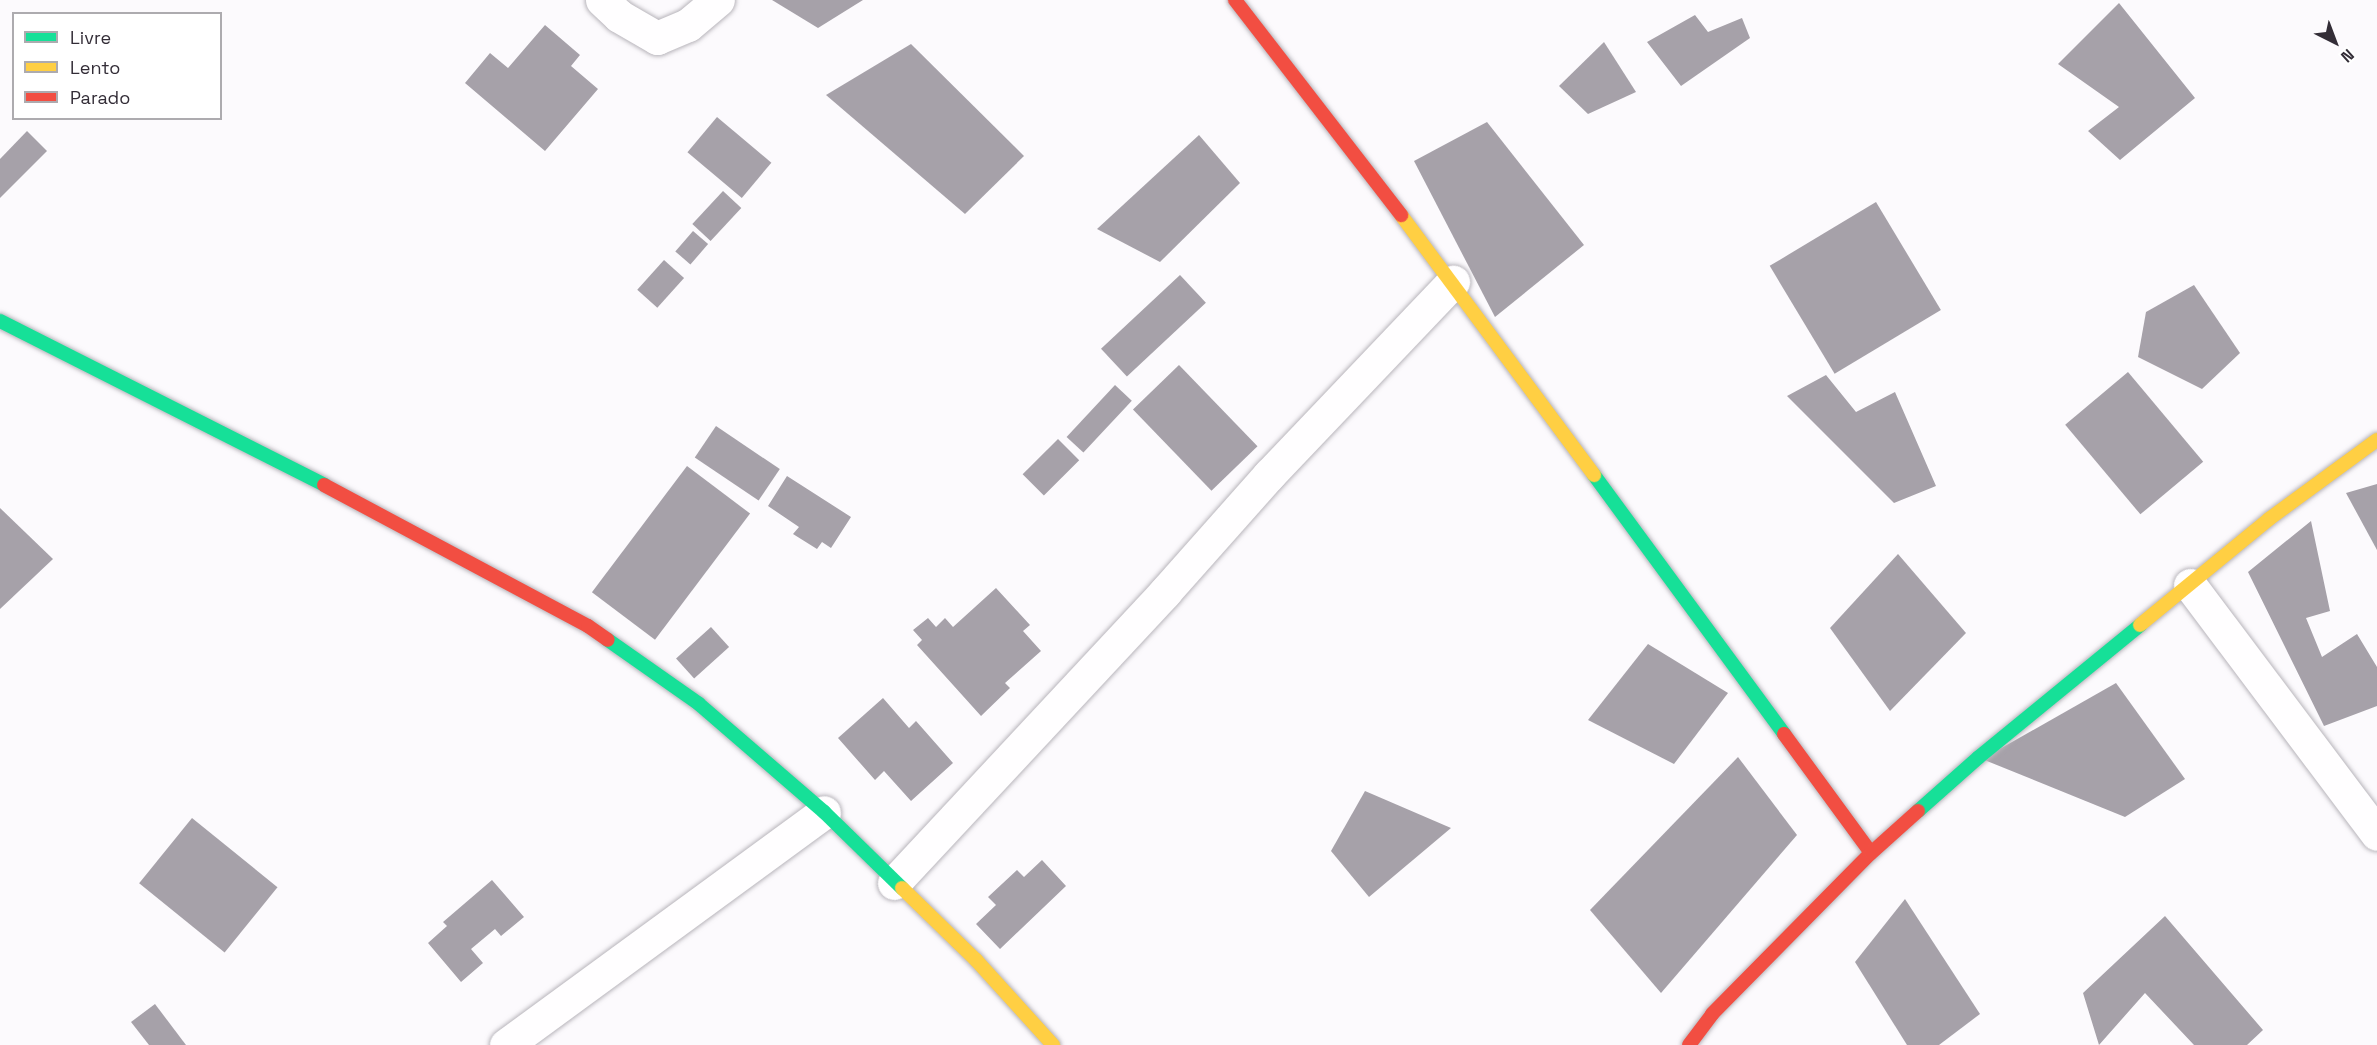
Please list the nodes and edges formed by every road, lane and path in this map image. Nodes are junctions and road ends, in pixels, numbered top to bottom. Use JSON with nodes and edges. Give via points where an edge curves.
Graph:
{"nodes":[{"id":1,"x":602,"y":0,"type":"edge"},
{"id":2,"x":718,"y":0,"type":"edge"},
{"id":3,"x":1235,"y":0,"type":"edge"},
{"id":4,"x":1453,"y":282,"type":"junction"},
{"id":5,"x":0,"y":321,"type":"edge"},
{"id":6,"x":2377,"y":440,"type":"edge"},
{"id":7,"x":2190,"y":585,"type":"junction"},
{"id":8,"x":824,"y":812,"type":"junction"},
{"id":9,"x":2377,"y":834,"type":"edge"},
{"id":10,"x":1871,"y":853,"type":"junction"},
{"id":11,"x":894,"y":883,"type":"junction"},
{"id":12,"x":506,"y":1045,"type":"edge"},
{"id":13,"x":1053,"y":1045,"type":"edge"},
{"id":14,"x":1689,"y":1045,"type":"edge"}],
"edges":[{"from":1,"to":2,"type":"street","via":[[619,16],[657,38],[688,25]]},
{"from":3,"to":4,"type":"street"},
{"from":4,"to":10,"type":"street"},
{"from":4,"to":11,"type":"street","via":[[1269,475]]},
{"from":5,"to":8,"type":"street","via":[[284,464],[588,626],[699,704]]},
{"from":6,"to":7,"type":"street","via":[[2269,519]]},
{"from":7,"to":9,"type":"street"},
{"from":7,"to":10,"type":"street","via":[[1979,757]]},
{"from":8,"to":11,"type":"street"},
{"from":8,"to":12,"type":"street"},
{"from":10,"to":14,"type":"street","via":[[1712,1014]]},
{"from":11,"to":13,"type":"street","via":[[976,960]]}]}
